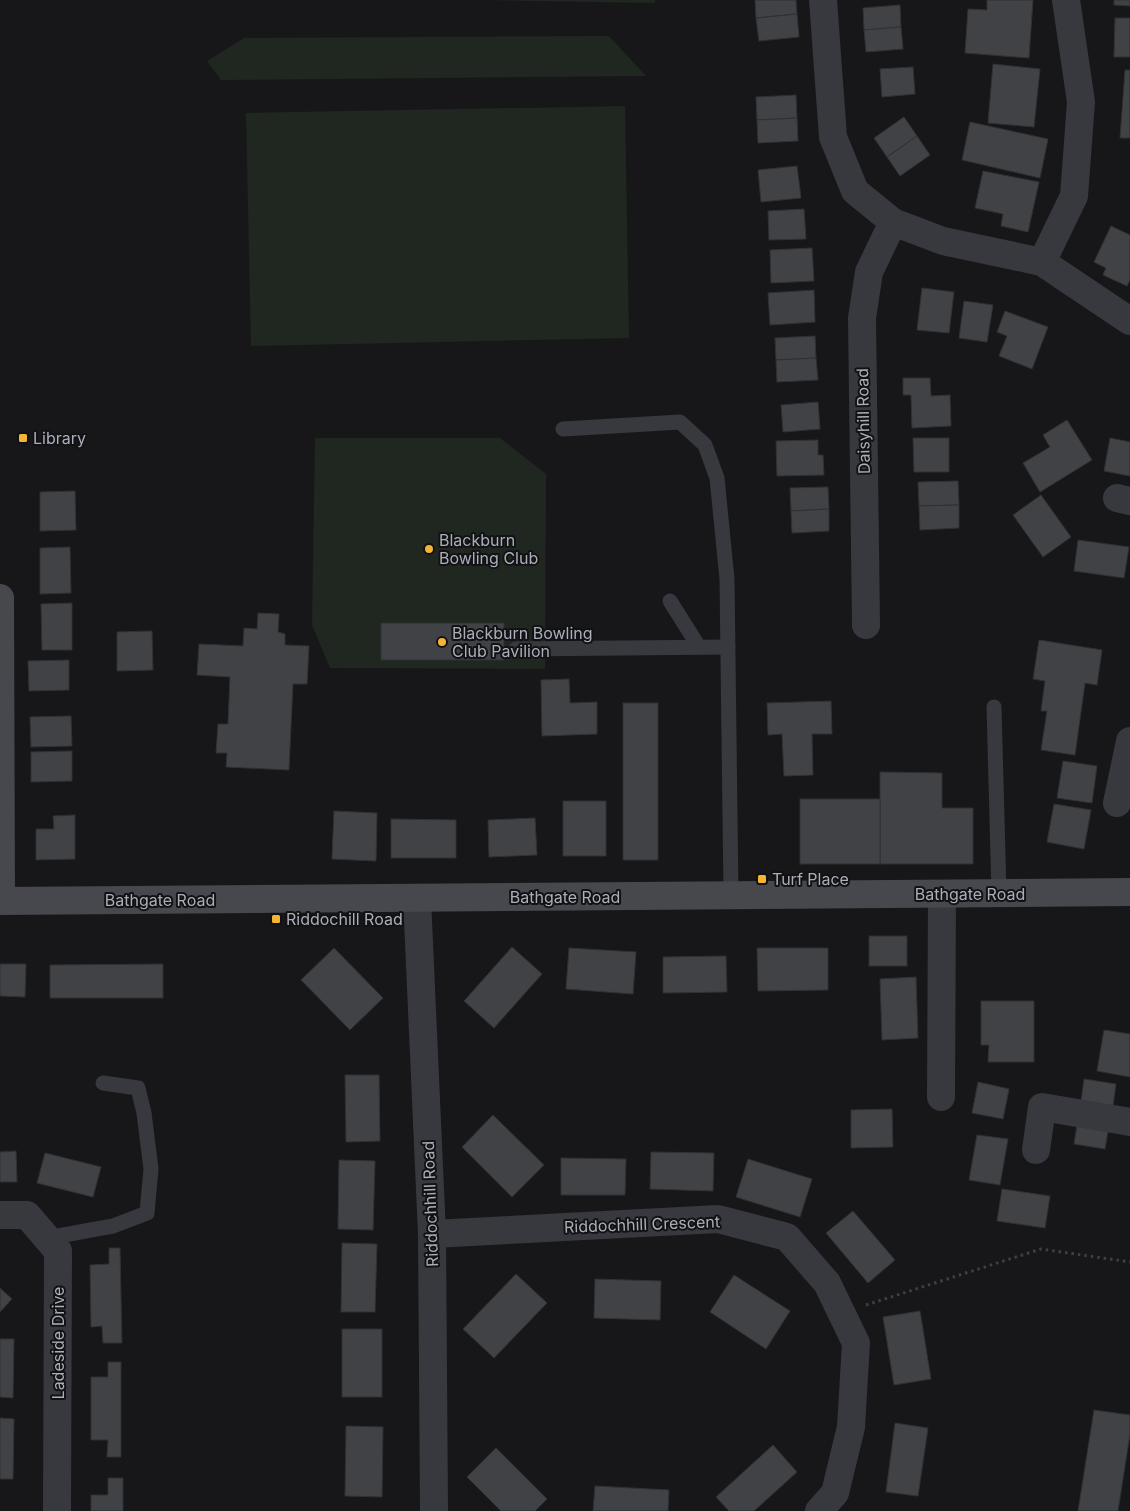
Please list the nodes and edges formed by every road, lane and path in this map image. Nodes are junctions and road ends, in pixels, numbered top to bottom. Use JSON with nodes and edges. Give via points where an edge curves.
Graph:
{"nodes":[{"id":1,"x":823,"y":0,"type":"edge"},
{"id":2,"x":1066,"y":0,"type":"edge"},
{"id":3,"x":893,"y":222,"type":"junction"},
{"id":4,"x":1042,"y":262,"type":"junction"},
{"id":5,"x":1130,"y":320,"type":"edge"},
{"id":6,"x":563,"y":429,"type":"dead end"},
{"id":7,"x":0,"y":598,"type":"edge"},
{"id":8,"x":670,"y":601,"type":"dead end"},
{"id":9,"x":866,"y":625,"type":"dead end"},
{"id":10,"x":0,"y":640,"type":"edge"},
{"id":11,"x":699,"y":647,"type":"junction"},
{"id":12,"x":728,"y":647,"type":"junction"},
{"id":13,"x":516,"y":649,"type":"dead end"},
{"id":14,"x":994,"y":707,"type":"dead end"},
{"id":15,"x":1130,"y":741,"type":"edge"},
{"id":16,"x":1117,"y":804,"type":"dead end"},
{"id":17,"x":1130,"y":892,"type":"edge"},
{"id":18,"x":942,"y":894,"type":"junction"},
{"id":19,"x":999,"y":894,"type":"junction"},
{"id":20,"x":731,"y":895,"type":"junction"},
{"id":21,"x":417,"y":898,"type":"junction"},
{"id":22,"x":0,"y":901,"type":"edge"},
{"id":23,"x":103,"y":1083,"type":"dead end"},
{"id":24,"x":941,"y":1097,"type":"dead end"},
{"id":25,"x":1130,"y":1122,"type":"edge"},
{"id":26,"x":1036,"y":1150,"type":"dead end"},
{"id":27,"x":0,"y":1215,"type":"edge"},
{"id":28,"x":432,"y":1234,"type":"junction"},
{"id":29,"x":47,"y":1238,"type":"junction"},
{"id":30,"x":1130,"y":1262,"type":"edge"},
{"id":31,"x":841,"y":1312,"type":"junction"},
{"id":32,"x":57,"y":1511,"type":"edge"},
{"id":33,"x":434,"y":1511,"type":"edge"},
{"id":34,"x":819,"y":1511,"type":"edge"}],
"edges":[{"from":1,"to":3,"type":"street","via":[[833,136],[854,191]]},
{"from":2,"to":4,"type":"street","via":[[1080,102],[1074,196]]},
{"from":3,"to":4,"type":"street","via":[[943,241]]},
{"from":3,"to":9,"type":"street","name":"Daisyhill Road","via":[[869,272],[862,318]]},
{"from":4,"to":5,"type":"street"},
{"from":6,"to":12,"type":"lane","via":[[680,422],[705,445],[717,478],[727,579]]},
{"from":7,"to":10,"type":"main road"},
{"from":8,"to":11,"type":"lane"},
{"from":10,"to":22,"type":"main road"},
{"from":11,"to":12,"type":"lane"},
{"from":11,"to":13,"type":"lane"},
{"from":12,"to":20,"type":"lane"},
{"from":14,"to":19,"type":"lane"},
{"from":15,"to":16,"type":"street"},
{"from":17,"to":19,"type":"main road","name":"Bathgate Road"},
{"from":18,"to":19,"type":"main road","name":"Bathgate Road"},
{"from":18,"to":20,"type":"main road","name":"Bathgate Road"},
{"from":18,"to":24,"type":"street"},
{"from":20,"to":21,"type":"main road","name":"Bathgate Road"},
{"from":21,"to":22,"type":"main road","name":"Bathgate Road"},
{"from":21,"to":28,"type":"street","name":"Riddochhill Road"},
{"from":23,"to":29,"type":"lane","via":[[138,1088],[151,1169],[147,1213],[113,1226]]},
{"from":25,"to":26,"type":"street","via":[[1042,1107]]},
{"from":27,"to":29,"type":"street","name":"Ladeside Drive","via":[[28,1215]]},
{"from":28,"to":31,"type":"street","name":"Riddochhill Crescent","via":[[718,1219],[787,1237],[827,1283]]},
{"from":28,"to":33,"type":"street","name":"Riddochhill Road"},
{"from":29,"to":32,"type":"street","name":"Ladeside Drive","via":[[58,1251]]},
{"from":30,"to":31,"type":"path","via":[[1040,1248]]},
{"from":31,"to":34,"type":"street","name":"Riddochhill Crescent","via":[[856,1343],[851,1427],[835,1493]]}]}
